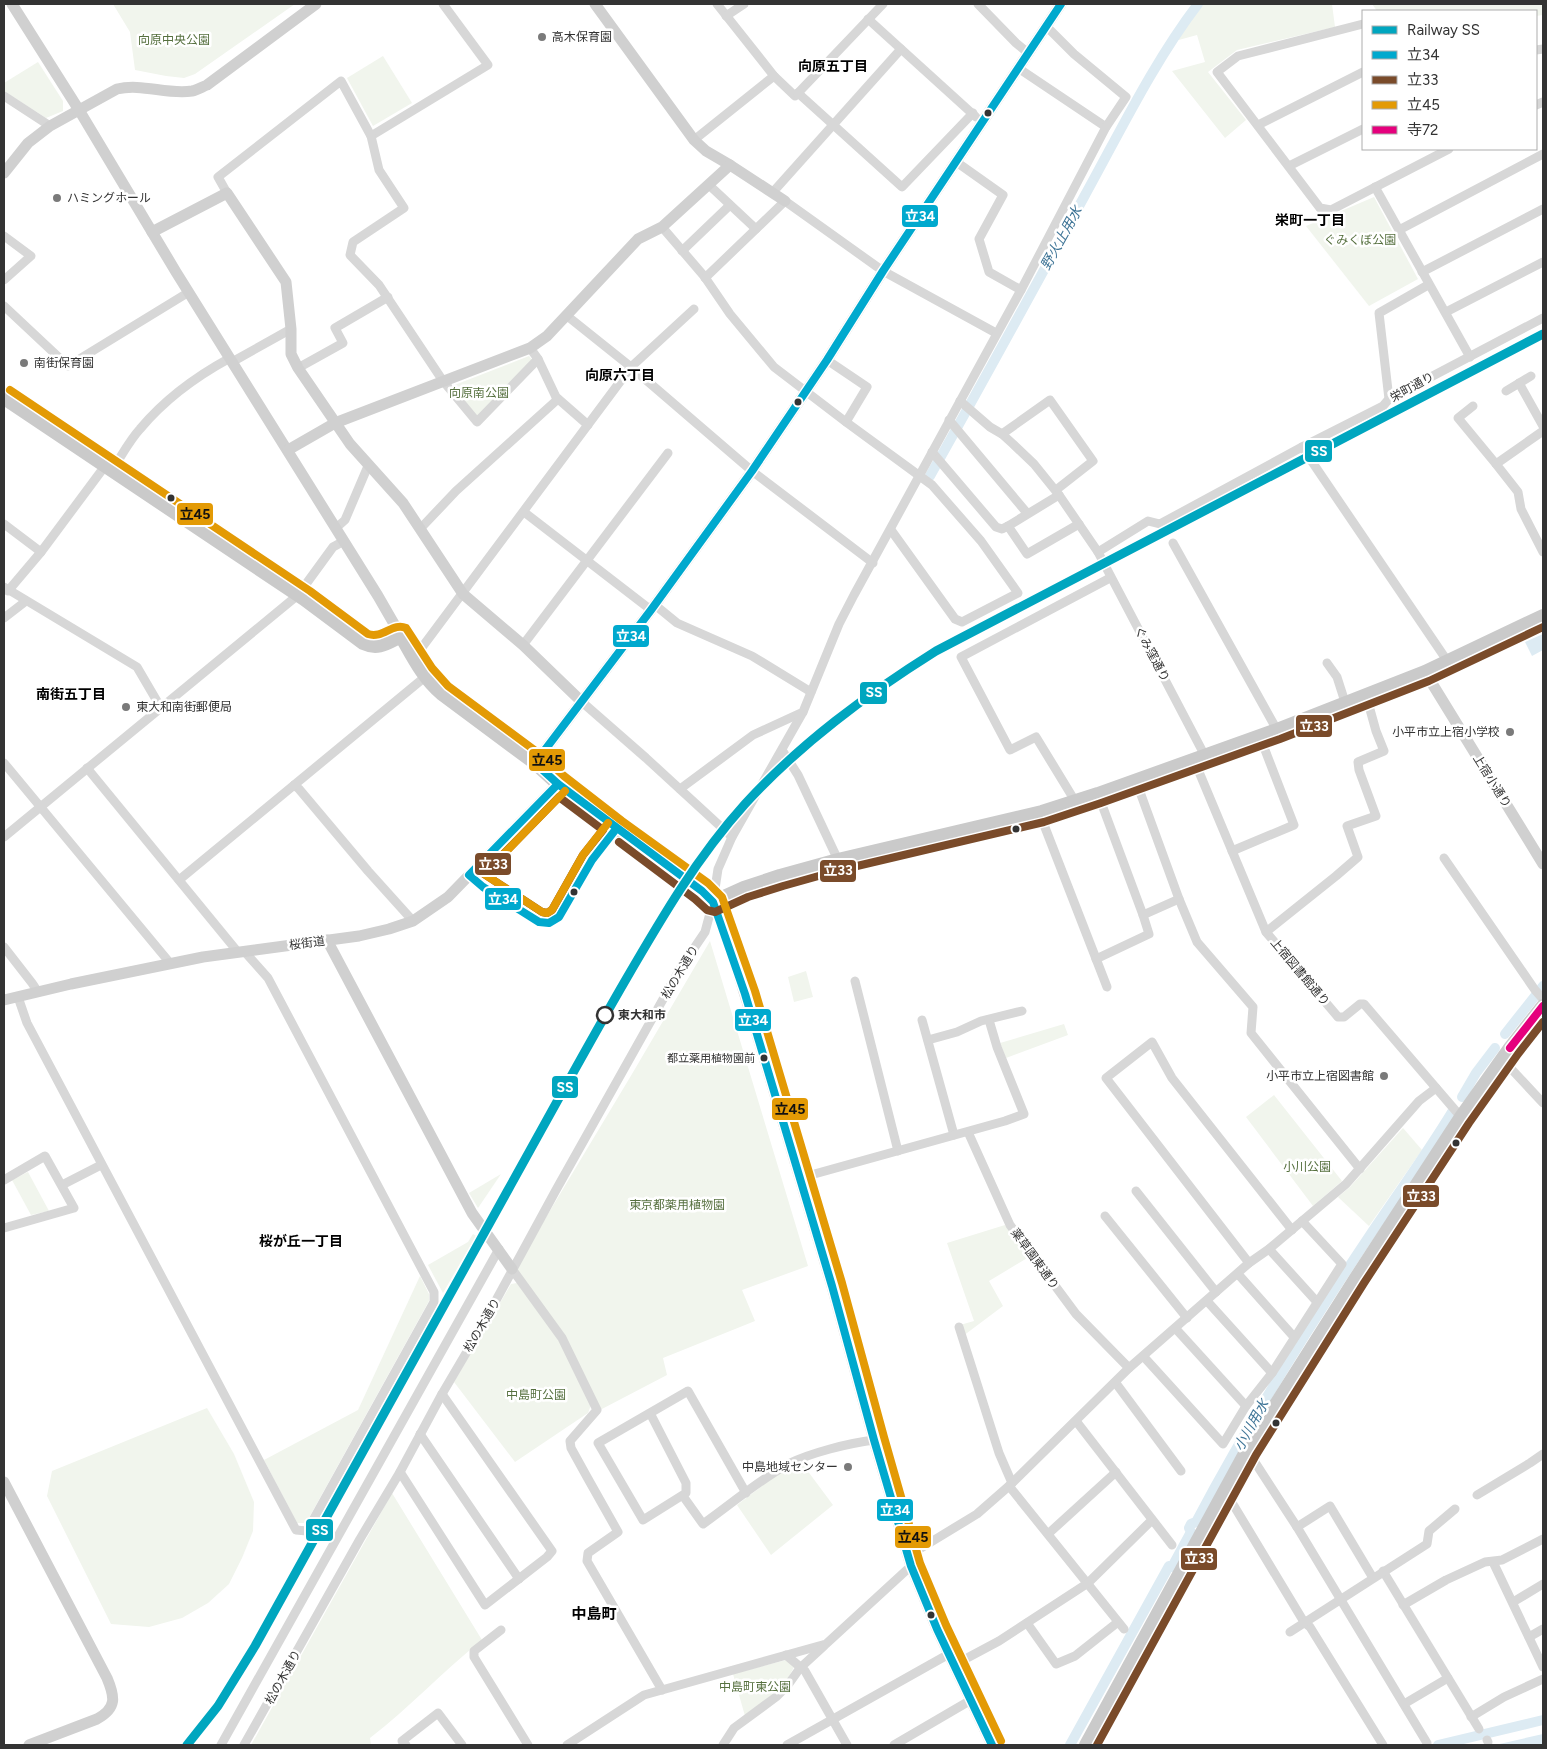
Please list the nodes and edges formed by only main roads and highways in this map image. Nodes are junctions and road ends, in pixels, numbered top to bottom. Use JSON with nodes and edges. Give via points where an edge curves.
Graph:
{"nodes":[{"id":1,"x":4,"y":398,"type":"edge"},
{"id":2,"x":1543,"y":616,"type":"edge"},
{"id":3,"x":1540,"y":998,"type":"edge"},
{"id":4,"x":1086,"y":1745,"type":"edge"}],
"edges":[{"from":1,"to":2,"type":"main road","via":[[298,595],[368,646],[382,646],[401,636],[425,678],[442,694],[713,902],[780,876],[1039,812],[1136,781],[1260,737],[1425,672]]},
{"from":3,"to":4,"type":"main road","via":[[1247,1450]]}]}
